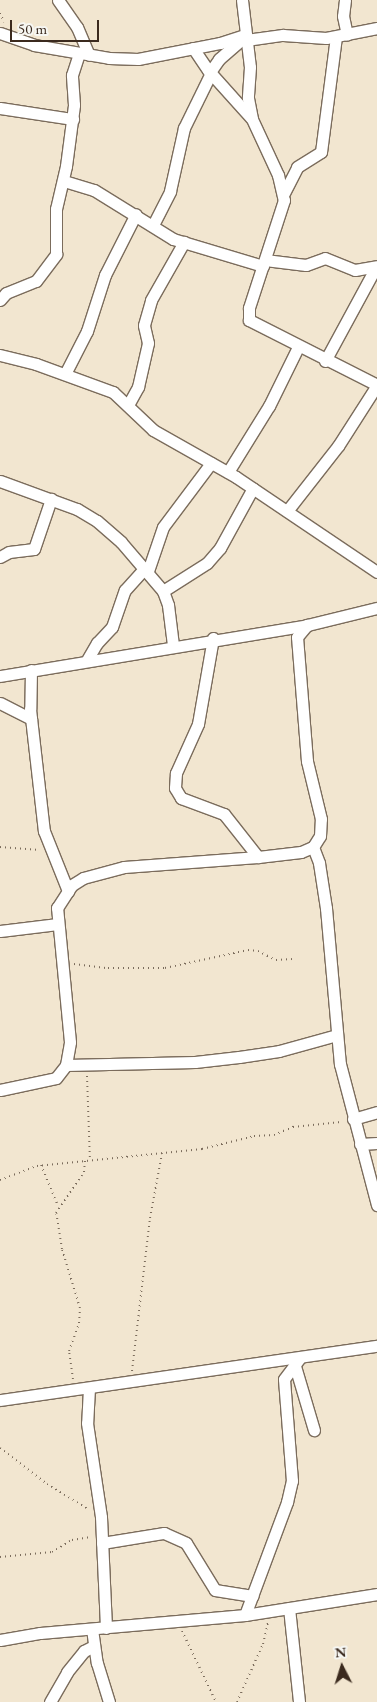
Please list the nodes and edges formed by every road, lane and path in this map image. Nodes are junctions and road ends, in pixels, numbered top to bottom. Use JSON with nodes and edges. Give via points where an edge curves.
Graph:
{"nodes":[{"id":1,"x":58,"y":0,"type":"edge"},
{"id":2,"x":242,"y":0,"type":"edge"},
{"id":3,"x":345,"y":0,"type":"edge"},
{"id":4,"x":377,"y":28,"type":"edge"},
{"id":5,"x":0,"y":33,"type":"edge"},
{"id":6,"x":341,"y":36,"type":"junction"},
{"id":7,"x":245,"y":38,"type":"junction"},
{"id":8,"x":193,"y":48,"type":"junction"},
{"id":9,"x":84,"y":54,"type":"junction"},
{"id":10,"x":210,"y":73,"type":"junction"},
{"id":11,"x":0,"y":108,"type":"edge"},
{"id":12,"x":73,"y":119,"type":"junction"},
{"id":13,"x":252,"y":119,"type":"junction"},
{"id":14,"x":64,"y":181,"type":"junction"},
{"id":15,"x":283,"y":195,"type":"junction"},
{"id":16,"x":136,"y":214,"type":"junction"},
{"id":17,"x":153,"y":225,"type":"junction"},
{"id":18,"x":184,"y":242,"type":"junction"},
{"id":19,"x":264,"y":263,"type":"junction"},
{"id":20,"x":376,"y":267,"type":"edge"},
{"id":21,"x":0,"y":300,"type":"edge"},
{"id":22,"x":298,"y":347,"type":"junction"},
{"id":23,"x":0,"y":355,"type":"edge"},
{"id":24,"x":325,"y":361,"type":"junction"},
{"id":25,"x":65,"y":374,"type":"junction"},
{"id":26,"x":377,"y":385,"type":"edge"},
{"id":27,"x":128,"y":405,"type":"junction"},
{"id":28,"x":211,"y":463,"type":"junction"},
{"id":29,"x":228,"y":472,"type":"junction"},
{"id":30,"x":0,"y":481,"type":"edge"},
{"id":31,"x":253,"y":488,"type":"junction"},
{"id":32,"x":51,"y":498,"type":"junction"},
{"id":33,"x":287,"y":512,"type":"junction"},
{"id":34,"x":0,"y":557,"type":"edge"},
{"id":35,"x":146,"y":570,"type":"junction"},
{"id":36,"x":377,"y":572,"type":"edge"},
{"id":37,"x":163,"y":591,"type":"junction"},
{"id":38,"x":377,"y":608,"type":"edge"},
{"id":39,"x":307,"y":625,"type":"junction"},
{"id":40,"x":213,"y":638,"type":"junction"},
{"id":41,"x":173,"y":645,"type":"junction"},
{"id":42,"x":88,"y":660,"type":"junction"},
{"id":43,"x":31,"y":670,"type":"junction"},
{"id":44,"x":0,"y":676,"type":"edge"},
{"id":45,"x":0,"y":703,"type":"edge"},
{"id":46,"x":31,"y":720,"type":"junction"},
{"id":47,"x":0,"y":847,"type":"edge"},
{"id":48,"x":313,"y":847,"type":"junction"},
{"id":49,"x":51,"y":851,"type":"junction"},
{"id":50,"x":258,"y":857,"type":"junction"},
{"id":51,"x":68,"y":891,"type":"junction"},
{"id":52,"x":58,"y":924,"type":"junction"},
{"id":53,"x":0,"y":931,"type":"edge"},
{"id":54,"x":292,"y":958,"type":"dead end"},
{"id":55,"x":62,"y":964,"type":"junction"},
{"id":56,"x":337,"y":1035,"type":"junction"},
{"id":57,"x":66,"y":1065,"type":"junction"},
{"id":58,"x":86,"y":1066,"type":"junction"},
{"id":59,"x":0,"y":1090,"type":"edge"},
{"id":60,"x":377,"y":1112,"type":"edge"},
{"id":61,"x":353,"y":1118,"type":"junction"},
{"id":62,"x":377,"y":1143,"type":"edge"},
{"id":63,"x":360,"y":1144,"type":"junction"},
{"id":64,"x":162,"y":1153,"type":"junction"},
{"id":65,"x":85,"y":1160,"type":"junction"},
{"id":66,"x":90,"y":1160,"type":"junction"},
{"id":67,"x":41,"y":1165,"type":"junction"},
{"id":68,"x":0,"y":1180,"type":"edge"},
{"id":69,"x":377,"y":1205,"type":"edge"},
{"id":70,"x":58,"y":1206,"type":"junction"},
{"id":71,"x":377,"y":1346,"type":"edge"},
{"id":72,"x":297,"y":1362,"type":"junction"},
{"id":73,"x":128,"y":1382,"type":"junction"},
{"id":74,"x":84,"y":1389,"type":"junction"},
{"id":75,"x":0,"y":1400,"type":"edge"},
{"id":76,"x":314,"y":1430,"type":"dead end"},
{"id":77,"x":0,"y":1448,"type":"edge"},
{"id":78,"x":101,"y":1517,"type":"junction"},
{"id":79,"x":102,"y":1539,"type":"junction"},
{"id":80,"x":0,"y":1557,"type":"edge"},
{"id":81,"x":377,"y":1594,"type":"edge"},
{"id":82,"x":253,"y":1596,"type":"junction"},
{"id":83,"x":289,"y":1608,"type":"junction"},
{"id":84,"x":269,"y":1611,"type":"junction"},
{"id":85,"x":245,"y":1614,"type":"junction"},
{"id":86,"x":178,"y":1622,"type":"junction"},
{"id":87,"x":106,"y":1628,"type":"junction"},
{"id":88,"x":92,"y":1630,"type":"junction"},
{"id":89,"x":0,"y":1640,"type":"edge"},
{"id":90,"x":94,"y":1646,"type":"junction"},
{"id":91,"x":50,"y":1702,"type":"edge"},
{"id":92,"x":109,"y":1702,"type":"edge"},
{"id":93,"x":216,"y":1702,"type":"edge"},
{"id":94,"x":238,"y":1702,"type":"edge"},
{"id":95,"x":299,"y":1702,"type":"edge"}],
"edges":[{"from":1,"to":9,"type":"street","via":[[76,27]]},
{"from":2,"to":7,"type":"street"},
{"from":3,"to":6,"type":"street"},
{"from":4,"to":6,"type":"street"},
{"from":5,"to":9,"type":"street","via":[[34,45]]},
{"from":6,"to":7,"type":"street"},
{"from":6,"to":15,"type":"street","via":[[320,152],[297,167]]},
{"from":7,"to":8,"type":"street"},
{"from":7,"to":10,"type":"street","via":[[219,59]]},
{"from":7,"to":13,"type":"street"},
{"from":8,"to":9,"type":"street","via":[[138,59]]},
{"from":8,"to":10,"type":"street"},
{"from":9,"to":12,"type":"street","via":[[72,75]]},
{"from":10,"to":13,"type":"street"},
{"from":10,"to":17,"type":"street","via":[[184,128],[170,191]]},
{"from":11,"to":12,"type":"street"},
{"from":12,"to":14,"type":"street"},
{"from":13,"to":15,"type":"street","via":[[278,175]]},
{"from":14,"to":16,"type":"street","via":[[94,190]]},
{"from":14,"to":21,"type":"street","via":[[56,209],[56,254],[36,281],[6,292]]},
{"from":15,"to":19,"type":"street"},
{"from":16,"to":17,"type":"street"},
{"from":16,"to":25,"type":"street","via":[[105,275],[87,332]]},
{"from":17,"to":18,"type":"street"},
{"from":18,"to":19,"type":"street"},
{"from":18,"to":27,"type":"street","via":[[151,300],[144,325],[148,343],[138,387]]},
{"from":19,"to":20,"type":"street","via":[[306,265],[325,258],[355,270]]},
{"from":19,"to":22,"type":"street","via":[[248,320]]},
{"from":20,"to":24,"type":"street"},
{"from":22,"to":24,"type":"street"},
{"from":22,"to":29,"type":"street","via":[[269,406]]},
{"from":23,"to":25,"type":"street"},
{"from":24,"to":26,"type":"street"},
{"from":25,"to":27,"type":"street","via":[[113,392]]},
{"from":26,"to":33,"type":"street","via":[[338,446]]},
{"from":27,"to":28,"type":"street","via":[[153,430]]},
{"from":28,"to":29,"type":"street"},
{"from":28,"to":35,"type":"street","via":[[163,527]]},
{"from":29,"to":31,"type":"street"},
{"from":30,"to":32,"type":"street"},
{"from":31,"to":33,"type":"street"},
{"from":31,"to":37,"type":"street","via":[[220,548],[207,563]]},
{"from":32,"to":34,"type":"street","via":[[34,548],[9,552]]},
{"from":32,"to":35,"type":"street","via":[[97,521]]},
{"from":33,"to":36,"type":"street"},
{"from":35,"to":37,"type":"street"},
{"from":35,"to":42,"type":"street","via":[[125,590],[112,627],[97,643]]},
{"from":37,"to":41,"type":"street"},
{"from":38,"to":39,"type":"street"},
{"from":39,"to":40,"type":"street"},
{"from":39,"to":48,"type":"street","via":[[298,636],[298,658],[307,762],[320,819],[320,836]]},
{"from":40,"to":41,"type":"street"},
{"from":40,"to":50,"type":"street","via":[[198,724],[176,773],[175,788],[181,798],[224,814]]},
{"from":41,"to":42,"type":"street"},
{"from":42,"to":43,"type":"street"},
{"from":43,"to":44,"type":"street"},
{"from":43,"to":46,"type":"street"},
{"from":45,"to":46,"type":"street"},
{"from":46,"to":49,"type":"street","via":[[44,830]]},
{"from":47,"to":49,"type":"path"},
{"from":48,"to":50,"type":"street","via":[[301,852]]},
{"from":48,"to":56,"type":"street","via":[[319,862],[326,908]]},
{"from":49,"to":51,"type":"street"},
{"from":50,"to":51,"type":"street","via":[[124,867],[83,878]]},
{"from":51,"to":52,"type":"street","via":[[57,908]]},
{"from":52,"to":53,"type":"street"},
{"from":52,"to":55,"type":"street"},
{"from":54,"to":55,"type":"path","via":[[276,960],[248,950],[165,968]]},
{"from":55,"to":57,"type":"street","via":[[70,1042]]},
{"from":56,"to":58,"type":"street","via":[[239,1057]]},
{"from":56,"to":61,"type":"street"},
{"from":57,"to":58,"type":"street"},
{"from":57,"to":59,"type":"street","via":[[56,1078]]},
{"from":58,"to":66,"type":"path"},
{"from":60,"to":61,"type":"street"},
{"from":61,"to":63,"type":"street"},
{"from":61,"to":64,"type":"path","via":[[318,1126],[293,1127],[274,1135],[254,1136],[226,1146]]},
{"from":62,"to":63,"type":"street"},
{"from":63,"to":69,"type":"street"},
{"from":64,"to":66,"type":"path"},
{"from":64,"to":73,"type":"path","via":[[141,1288],[137,1350]]},
{"from":65,"to":66,"type":"path"},
{"from":65,"to":67,"type":"path"},
{"from":65,"to":70,"type":"path","via":[[84,1172],[72,1193]]},
{"from":67,"to":68,"type":"path"},
{"from":67,"to":70,"type":"path"},
{"from":70,"to":74,"type":"path","via":[[56,1213],[62,1249],[80,1308],[79,1322],[69,1351],[72,1376]]},
{"from":71,"to":72,"type":"street"},
{"from":72,"to":73,"type":"street"},
{"from":72,"to":76,"type":"street"},
{"from":72,"to":82,"type":"street","via":[[286,1375],[284,1386],[292,1481]]},
{"from":73,"to":74,"type":"street"},
{"from":74,"to":75,"type":"street"},
{"from":74,"to":78,"type":"street"},
{"from":77,"to":78,"type":"path","via":[[48,1484]]},
{"from":78,"to":79,"type":"street"},
{"from":79,"to":80,"type":"path","via":[[72,1540],[52,1552]]},
{"from":79,"to":82,"type":"street","via":[[164,1533],[186,1543],[215,1590]]},
{"from":79,"to":87,"type":"street"},
{"from":81,"to":83,"type":"street"},
{"from":82,"to":85,"type":"street"},
{"from":83,"to":84,"type":"street"},
{"from":83,"to":95,"type":"street"},
{"from":84,"to":85,"type":"street"},
{"from":84,"to":94,"type":"path","via":[[263,1644]]},
{"from":85,"to":86,"type":"street"},
{"from":86,"to":87,"type":"street"},
{"from":86,"to":93,"type":"path"},
{"from":87,"to":88,"type":"street"},
{"from":88,"to":89,"type":"street"},
{"from":88,"to":90,"type":"street"},
{"from":90,"to":91,"type":"street","via":[[84,1651],[67,1672]]},
{"from":90,"to":92,"type":"street"}]}
